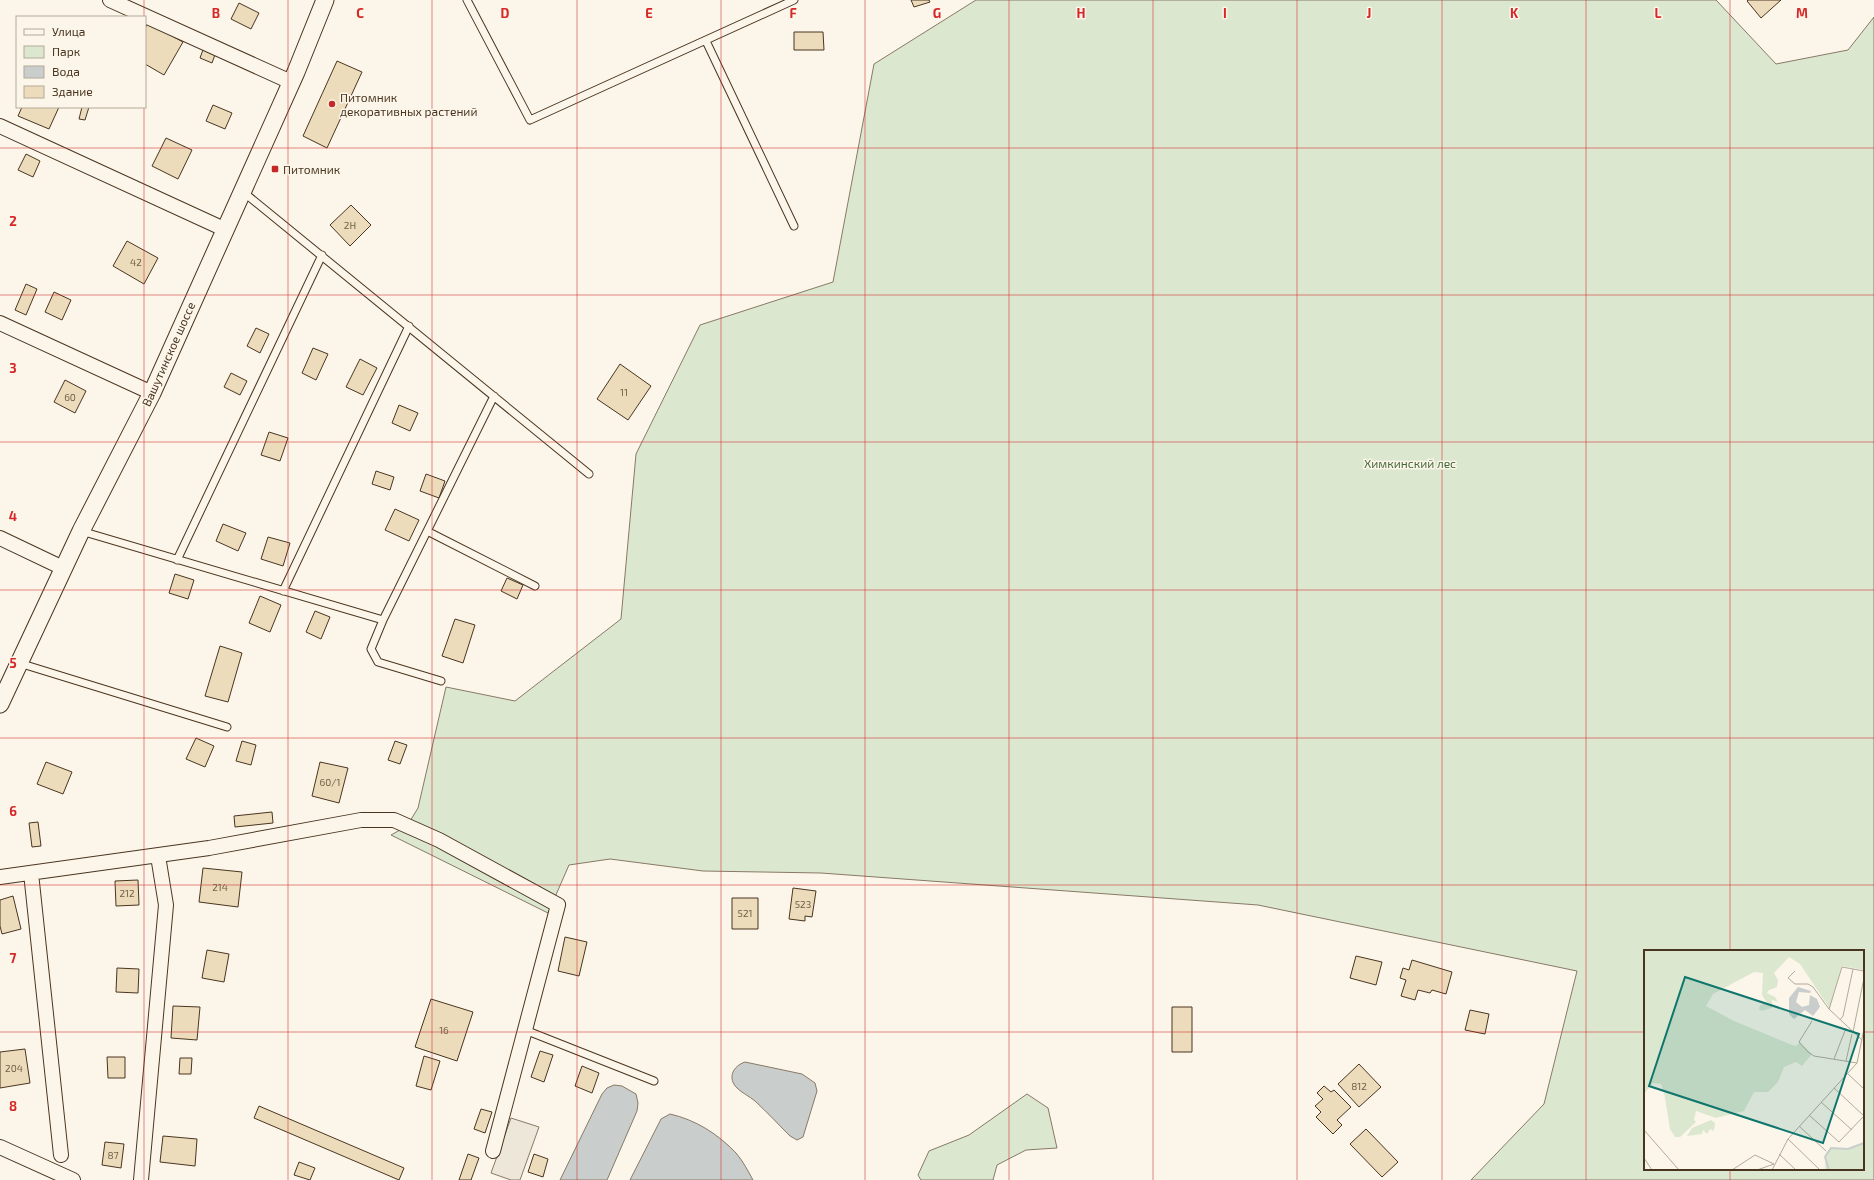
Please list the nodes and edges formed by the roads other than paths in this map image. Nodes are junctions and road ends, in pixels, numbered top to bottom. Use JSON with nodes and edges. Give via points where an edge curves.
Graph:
{"nodes":[{"id":1,"x":110,"y":0,"type":"edge"},
{"id":2,"x":325,"y":0,"type":"edge"},
{"id":3,"x":466,"y":0,"type":"edge"},
{"id":4,"x":794,"y":0,"type":"edge"},
{"id":5,"x":145,"y":16,"type":"edge"},
{"id":6,"x":146,"y":16,"type":"edge"},
{"id":7,"x":706,"y":40,"type":"junction"},
{"id":8,"x":291,"y":82,"type":"junction"},
{"id":9,"x":0,"y":126,"type":"edge"},
{"id":10,"x":242,"y":190,"type":"junction"},
{"id":11,"x":794,"y":226,"type":"dead end"},
{"id":12,"x":224,"y":229,"type":"junction"},
{"id":13,"x":322,"y":255,"type":"junction"},
{"id":14,"x":0,"y":323,"type":"edge"},
{"id":15,"x":409,"y":326,"type":"junction"},
{"id":16,"x":152,"y":393,"type":"junction"},
{"id":17,"x":494,"y":396,"type":"junction"},
{"id":18,"x":589,"y":474,"type":"dead end"},
{"id":19,"x":81,"y":531,"type":"junction"},
{"id":20,"x":427,"y":532,"type":"junction"},
{"id":21,"x":0,"y":538,"type":"edge"},
{"id":22,"x":177,"y":560,"type":"junction"},
{"id":23,"x":63,"y":568,"type":"junction"},
{"id":24,"x":535,"y":586,"type":"dead end"},
{"id":25,"x":284,"y":591,"type":"junction"},
{"id":26,"x":383,"y":620,"type":"junction"},
{"id":27,"x":19,"y":663,"type":"junction"},
{"id":28,"x":441,"y":682,"type":"dead end"},
{"id":29,"x":0,"y":704,"type":"edge"},
{"id":30,"x":227,"y":727,"type":"dead end"},
{"id":31,"x":158,"y":856,"type":"junction"},
{"id":32,"x":31,"y":873,"type":"junction"},
{"id":33,"x":0,"y":877,"type":"edge"},
{"id":34,"x":525,"y":1030,"type":"junction"},
{"id":35,"x":654,"y":1080,"type":"dead end"},
{"id":36,"x":0,"y":1147,"type":"edge"},
{"id":37,"x":493,"y":1151,"type":"dead end"},
{"id":38,"x":61,"y":1156,"type":"dead end"},
{"id":39,"x":59,"y":1177,"type":"edge"},
{"id":40,"x":73,"y":1180,"type":"edge"},
{"id":41,"x":141,"y":1180,"type":"edge"}],
"edges":[{"from":1,"to":5,"type":"street"},
{"from":2,"to":8,"type":"street","name":"Вашутинское шоссе"},
{"from":3,"to":7,"type":"lane","via":[[530,120]]},
{"from":4,"to":7,"type":"lane"},
{"from":6,"to":8,"type":"street"},
{"from":7,"to":11,"type":"lane"},
{"from":8,"to":10,"type":"street","name":"Вашутинское шоссе"},
{"from":9,"to":12,"type":"street"},
{"from":10,"to":12,"type":"street","name":"Вашутинское шоссе"},
{"from":10,"to":13,"type":"lane"},
{"from":12,"to":16,"type":"street","name":"Вашутинское шоссе"},
{"from":13,"to":15,"type":"lane"},
{"from":13,"to":22,"type":"lane"},
{"from":14,"to":16,"type":"street"},
{"from":15,"to":17,"type":"lane"},
{"from":15,"to":25,"type":"lane"},
{"from":16,"to":19,"type":"street","name":"Вашутинское шоссе"},
{"from":17,"to":18,"type":"lane"},
{"from":17,"to":20,"type":"lane"},
{"from":19,"to":22,"type":"lane"},
{"from":19,"to":23,"type":"street","name":"Вашутинское шоссе"},
{"from":20,"to":24,"type":"lane"},
{"from":20,"to":26,"type":"lane"},
{"from":21,"to":23,"type":"street"},
{"from":22,"to":25,"type":"lane"},
{"from":23,"to":27,"type":"street","name":"Вашутинское шоссе"},
{"from":25,"to":26,"type":"lane"},
{"from":26,"to":28,"type":"lane","via":[[371,649],[378,662]]},
{"from":27,"to":29,"type":"street","name":"Вашутинское шоссе"},
{"from":27,"to":30,"type":"lane"},
{"from":31,"to":32,"type":"street"},
{"from":31,"to":34,"type":"street","via":[[361,820],[394,820],[439,840],[558,905]]},
{"from":31,"to":41,"type":"street","via":[[166,905]]},
{"from":32,"to":33,"type":"street"},
{"from":32,"to":38,"type":"street"},
{"from":34,"to":35,"type":"lane"},
{"from":34,"to":37,"type":"street"},
{"from":36,"to":39,"type":"street"},
{"from":39,"to":40,"type":"street"}]}
